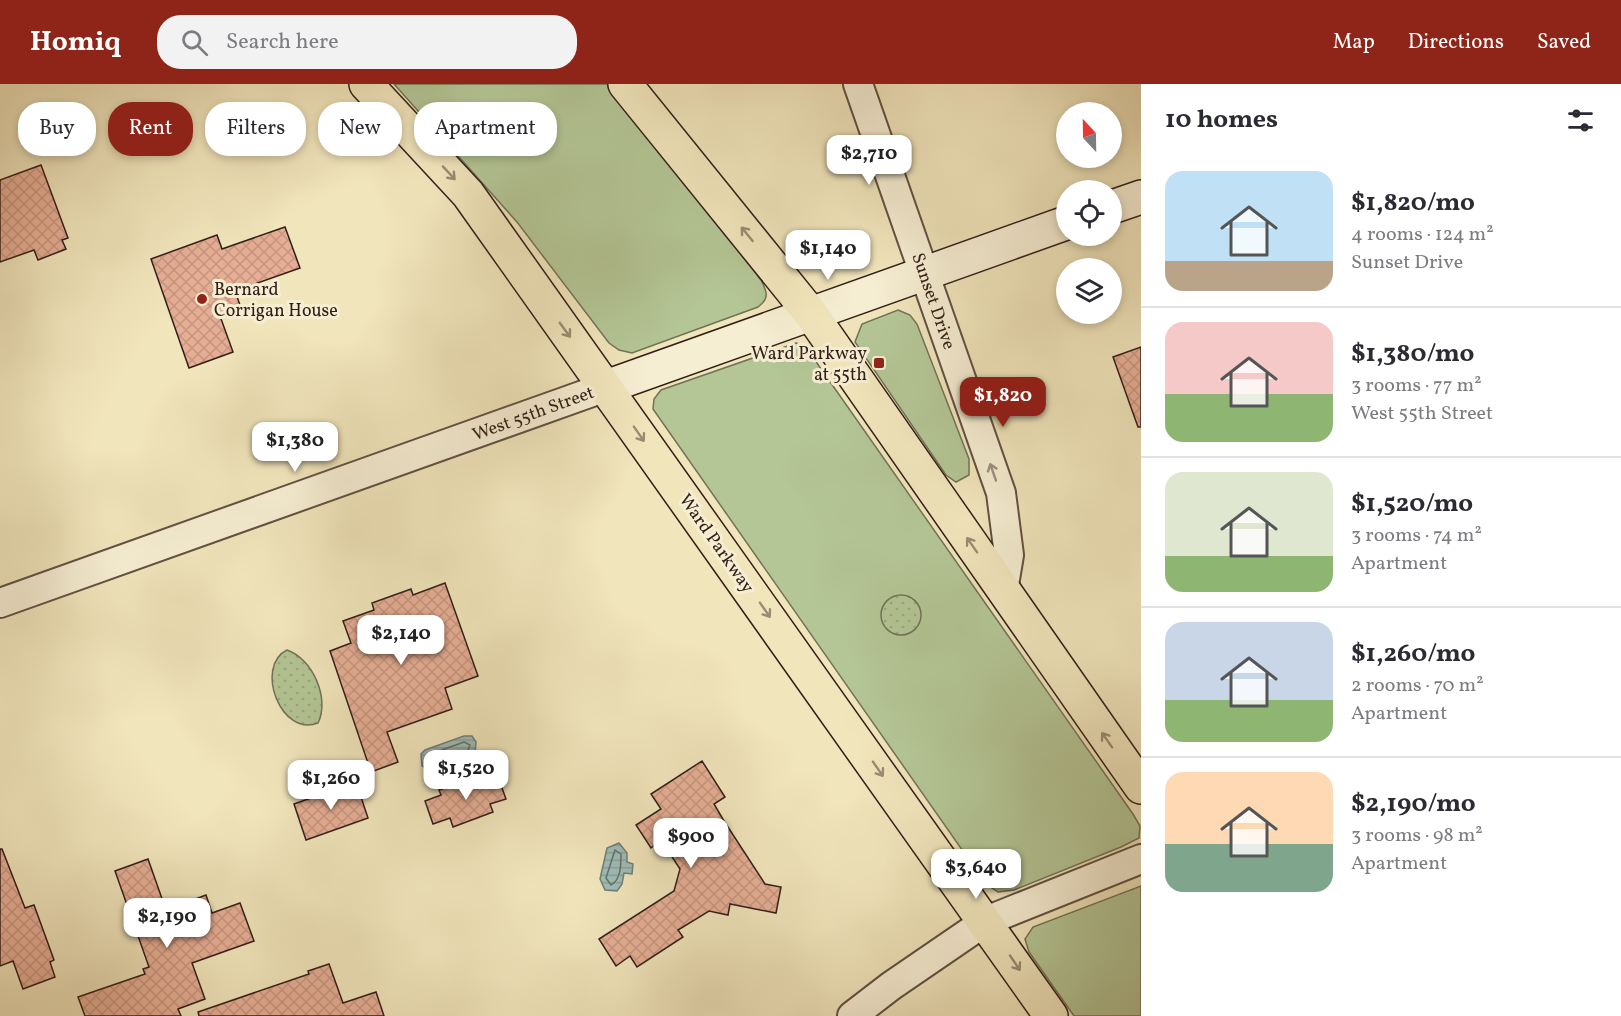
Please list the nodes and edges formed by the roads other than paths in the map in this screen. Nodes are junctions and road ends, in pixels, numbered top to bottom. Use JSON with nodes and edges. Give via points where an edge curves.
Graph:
{"nodes":[{"id":1,"x":366,"y":84,"type":"edge"},
{"id":2,"x":625,"y":84,"type":"edge"},
{"id":3,"x":858,"y":84,"type":"edge"},
{"id":4,"x":1141,"y":197,"type":"edge"},
{"id":5,"x":1122,"y":204,"type":"edge"},
{"id":6,"x":1056,"y":227,"type":"edge"},
{"id":7,"x":925,"y":273,"type":"junction"},
{"id":8,"x":811,"y":314,"type":"junction"},
{"id":9,"x":606,"y":387,"type":"junction"},
{"id":10,"x":1003,"y":591,"type":"junction"},
{"id":11,"x":0,"y":603,"type":"edge"},
{"id":12,"x":1141,"y":788,"type":"edge"},
{"id":13,"x":1141,"y":859,"type":"edge"},
{"id":14,"x":986,"y":921,"type":"junction"},
{"id":15,"x":852,"y":1016,"type":"edge"},
{"id":16,"x":1051,"y":1016,"type":"edge"}],
"edges":[{"from":1,"to":9,"type":"main road","name":"Ward Parkway","one_way":true,"via":[[468,194]]},
{"from":8,"to":2,"type":"main road","one_way":true},
{"from":3,"to":7,"type":"street","name":"Sunset Drive"},
{"from":4,"to":5,"type":"main road"},
{"from":6,"to":7,"type":"main road","name":"West 55th Street"},
{"from":7,"to":8,"type":"main road","name":"West 55th Street"},
{"from":10,"to":7,"type":"street","name":"Sunset Drive","one_way":true,"via":[[1010,555],[1001,493]]},
{"from":8,"to":9,"type":"main road","name":"West 55th Street"},
{"from":10,"to":8,"type":"main road","one_way":true},
{"from":9,"to":11,"type":"street","name":"West 55th Street"},
{"from":9,"to":14,"type":"main road","name":"Ward Parkway","one_way":true},
{"from":12,"to":10,"type":"main road","one_way":true},
{"from":13,"to":14,"type":"street"},
{"from":14,"to":15,"type":"street"},
{"from":14,"to":16,"type":"main road","name":"Ward Parkway","one_way":true}]}
